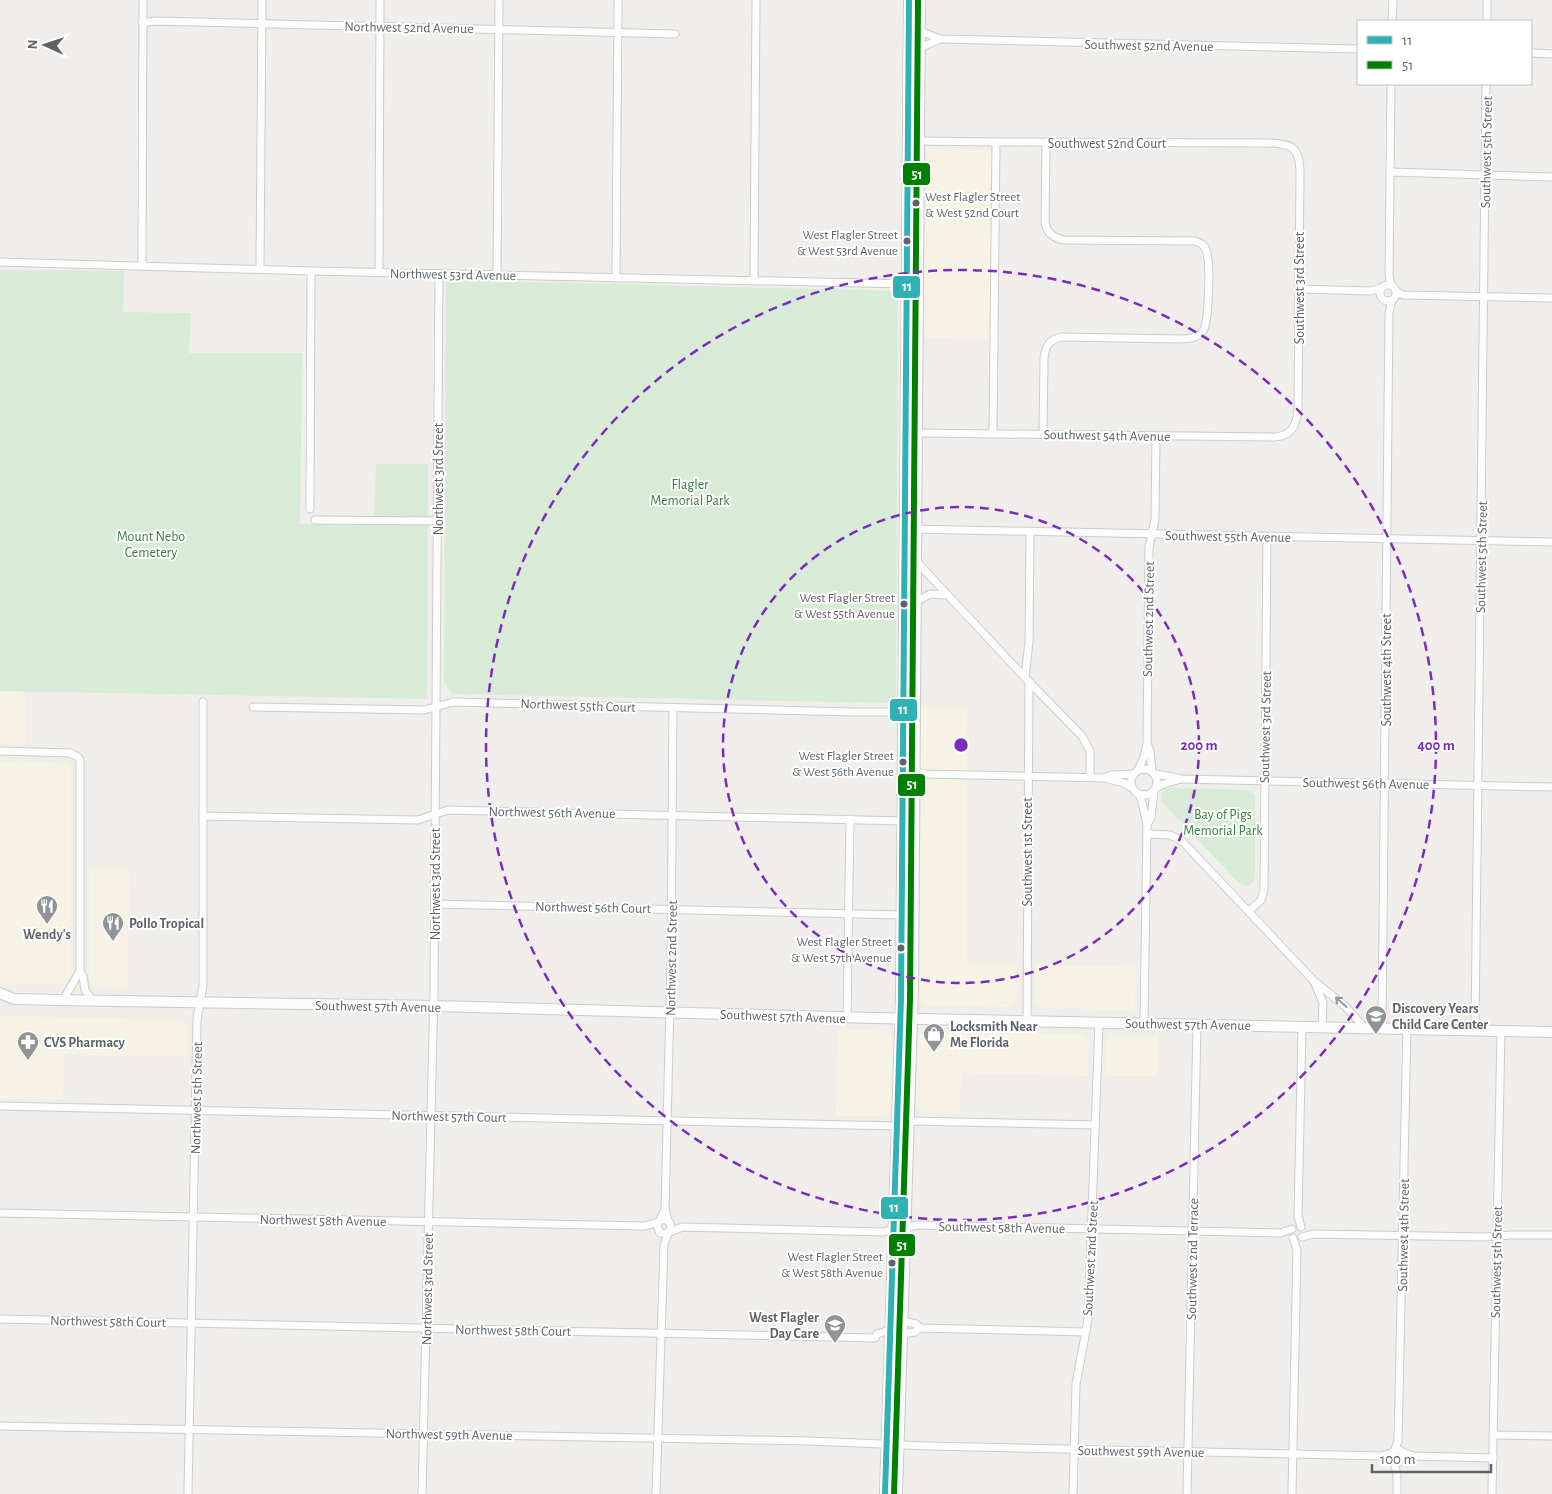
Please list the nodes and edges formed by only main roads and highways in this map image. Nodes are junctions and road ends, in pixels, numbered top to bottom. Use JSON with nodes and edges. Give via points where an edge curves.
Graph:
{"nodes":[{"id":1,"x":909,"y":0,"type":"edge"},
{"id":2,"x":920,"y":0,"type":"edge"},
{"id":3,"x":908,"y":108,"type":"junction"},
{"id":4,"x":919,"y":141,"type":"junction"},
{"id":5,"x":907,"y":263,"type":"junction"},
{"id":6,"x":918,"y":283,"type":"junction"},
{"id":7,"x":906,"y":284,"type":"junction"},
{"id":8,"x":918,"y":310,"type":"junction"},
{"id":9,"x":906,"y":383,"type":"junction"},
{"id":10,"x":918,"y":384,"type":"junction"},
{"id":11,"x":905,"y":544,"type":"junction"},
{"id":12,"x":916,"y":561,"type":"junction"},
{"id":13,"x":903,"y":751,"type":"junction"},
{"id":14,"x":914,"y":771,"type":"junction"},
{"id":15,"x":902,"y":821,"type":"junction"},
{"id":16,"x":914,"y":842,"type":"junction"},
{"id":17,"x":0,"y":993,"type":"edge"},
{"id":18,"x":14,"y":999,"type":"junction"},
{"id":19,"x":0,"y":1004,"type":"edge"},
{"id":20,"x":901,"y":1018,"type":"junction"},
{"id":21,"x":912,"y":1018,"type":"junction"},
{"id":22,"x":1552,"y":1032,"type":"edge"},
{"id":23,"x":885,"y":1494,"type":"edge"},
{"id":24,"x":897,"y":1494,"type":"edge"}],
"edges":[{"from":1,"to":3,"type":"main road"},
{"from":2,"to":4,"type":"main road"},
{"from":3,"to":4,"type":"main road"},
{"from":3,"to":5,"type":"main road"},
{"from":4,"to":6,"type":"main road"},
{"from":5,"to":6,"type":"main road"},
{"from":5,"to":7,"type":"main road"},
{"from":6,"to":8,"type":"main road"},
{"from":7,"to":8,"type":"main road"},
{"from":7,"to":9,"type":"main road"},
{"from":8,"to":10,"type":"main road"},
{"from":9,"to":10,"type":"main road"},
{"from":9,"to":11,"type":"main road"},
{"from":10,"to":12,"type":"main road"},
{"from":11,"to":12,"type":"main road"},
{"from":11,"to":13,"type":"main road"},
{"from":12,"to":14,"type":"main road"},
{"from":13,"to":14,"type":"main road"},
{"from":13,"to":15,"type":"main road"},
{"from":14,"to":16,"type":"main road"},
{"from":15,"to":16,"type":"main road"},
{"from":15,"to":20,"type":"main road"},
{"from":16,"to":21,"type":"main road"},
{"from":17,"to":18,"type":"main road"},
{"from":18,"to":19,"type":"main road"},
{"from":18,"to":20,"type":"main road","name":"Southwest 57th Avenue"},
{"from":20,"to":21,"type":"main road","name":"Southwest 57th Avenue"},
{"from":20,"to":23,"type":"main road"},
{"from":21,"to":22,"type":"main road","name":"Southwest 57th Avenue"},
{"from":21,"to":24,"type":"main road"}]}
